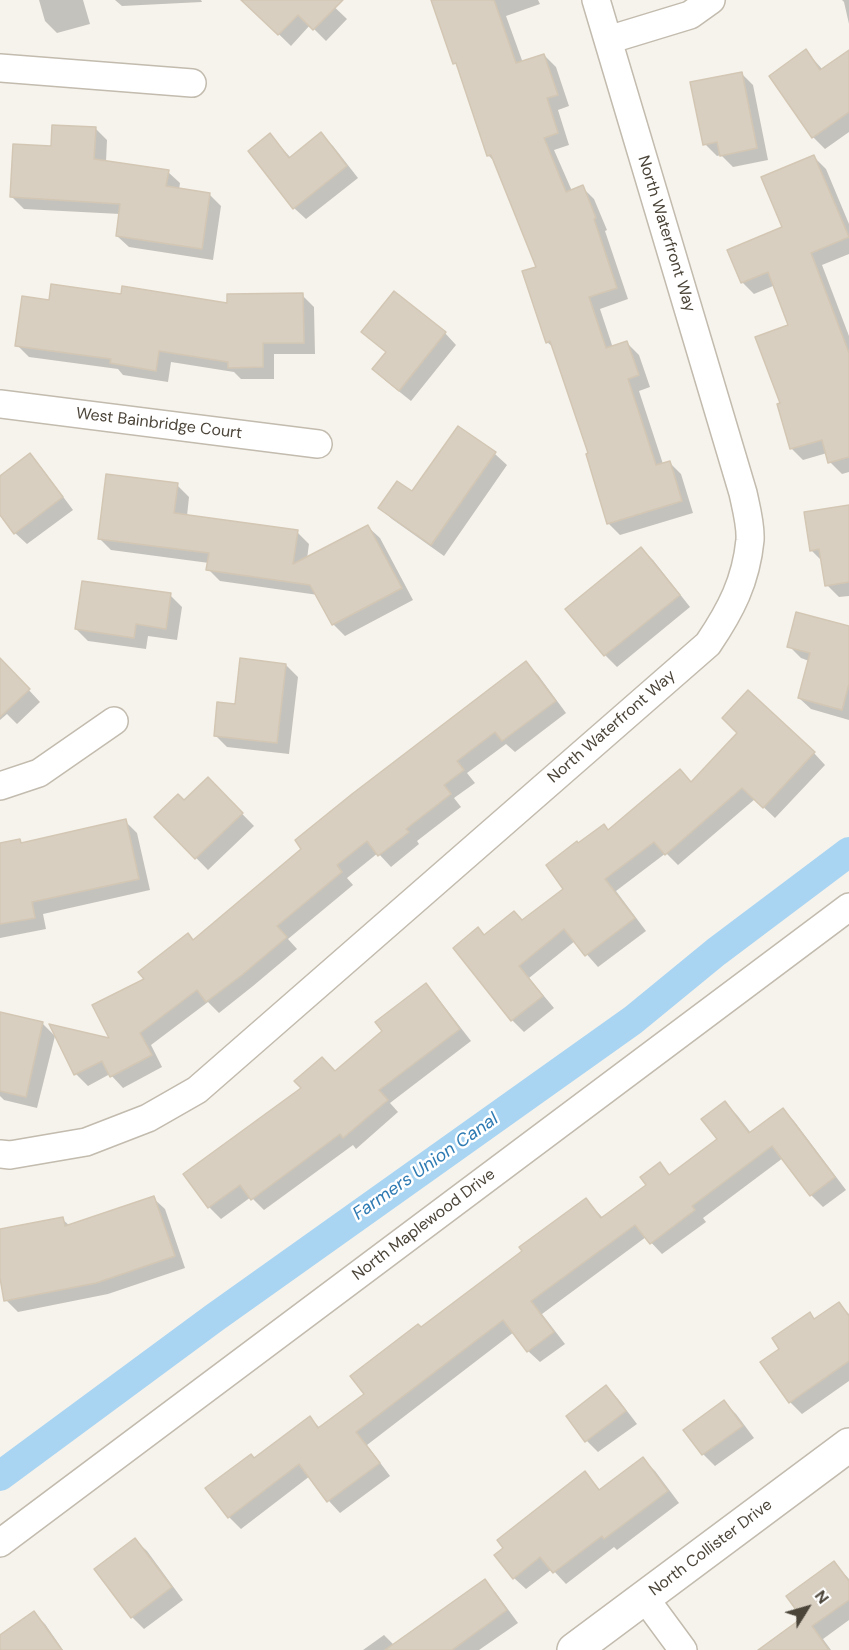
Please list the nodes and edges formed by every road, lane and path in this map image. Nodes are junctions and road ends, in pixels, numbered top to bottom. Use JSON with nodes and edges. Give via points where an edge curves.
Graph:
{"nodes":[{"id":1,"x":596,"y":0,"type":"edge"},
{"id":2,"x":711,"y":0,"type":"edge"},
{"id":3,"x":608,"y":40,"type":"junction"},
{"id":4,"x":0,"y":68,"type":"edge"},
{"id":5,"x":192,"y":83,"type":"dead end"},
{"id":6,"x":0,"y":404,"type":"edge"},
{"id":7,"x":318,"y":444,"type":"dead end"},
{"id":8,"x":114,"y":721,"type":"dead end"},
{"id":9,"x":0,"y":786,"type":"edge"},
{"id":10,"x":849,"y":907,"type":"edge"},
{"id":11,"x":0,"y":1154,"type":"edge"},
{"id":12,"x":849,"y":1445,"type":"edge"},
{"id":13,"x":0,"y":1543,"type":"edge"},
{"id":14,"x":644,"y":1598,"type":"junction"},
{"id":15,"x":574,"y":1650,"type":"edge"},
{"id":16,"x":683,"y":1650,"type":"edge"}],
"edges":[{"from":1,"to":3,"type":"street","name":"North Waterfront Way"},
{"from":2,"to":3,"type":"street","via":[[690,15]]},
{"from":3,"to":11,"type":"street","name":"North Waterfront Way","via":[[743,493],[750,538],[742,582],[728,614],[708,644],[197,1090],[148,1118],[86,1142]]},
{"from":4,"to":5,"type":"street"},
{"from":6,"to":7,"type":"street","name":"West Bainbridge Court"},
{"from":8,"to":9,"type":"street","via":[[39,773]]},
{"from":10,"to":13,"type":"street","name":"North Maplewood Drive"},
{"from":12,"to":14,"type":"street","name":"North Collister Drive"},
{"from":14,"to":15,"type":"street","name":"North Collister Drive"},
{"from":14,"to":16,"type":"street"}]}
